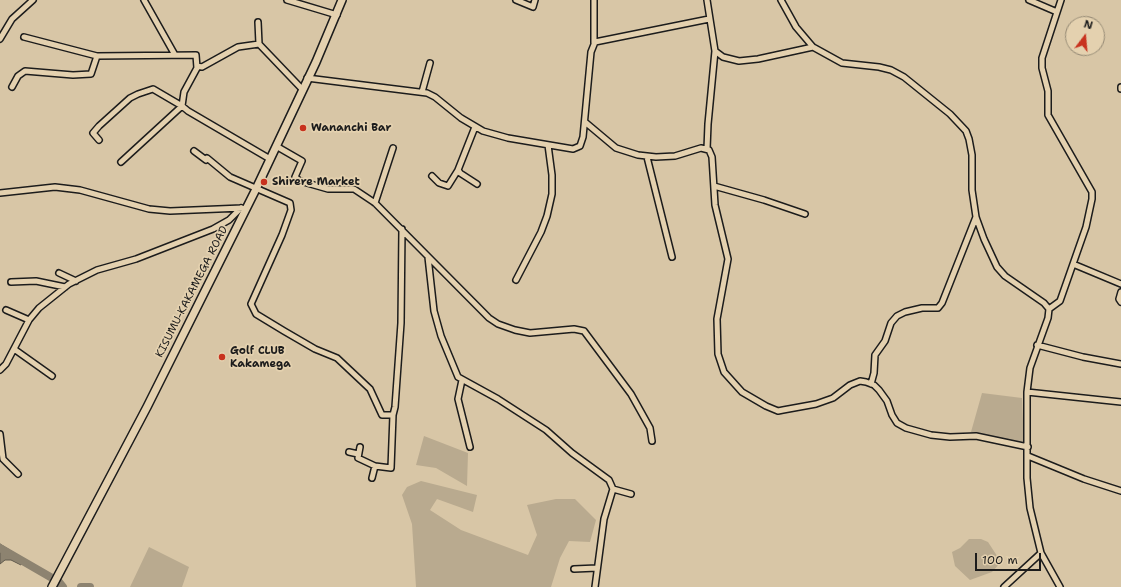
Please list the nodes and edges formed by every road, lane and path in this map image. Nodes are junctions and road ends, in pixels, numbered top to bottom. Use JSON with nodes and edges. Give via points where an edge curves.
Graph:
{"nodes":[{"id":1,"x":33,"y":0,"type":"edge"},
{"id":2,"x":144,"y":0,"type":"edge"},
{"id":3,"x":287,"y":0,"type":"edge"},
{"id":4,"x":342,"y":0,"type":"edge"},
{"id":5,"x":346,"y":0,"type":"edge"},
{"id":6,"x":516,"y":0,"type":"edge"},
{"id":7,"x":535,"y":0,"type":"edge"},
{"id":8,"x":594,"y":0,"type":"edge"},
{"id":9,"x":707,"y":0,"type":"edge"},
{"id":10,"x":781,"y":0,"type":"edge"},
{"id":11,"x":1029,"y":0,"type":"edge"},
{"id":12,"x":1061,"y":0,"type":"edge"},
{"id":13,"x":1057,"y":12,"type":"junction"},
{"id":14,"x":337,"y":15,"type":"junction"},
{"id":15,"x":709,"y":20,"type":"junction"},
{"id":16,"x":258,"y":22,"type":"dead end"},
{"id":17,"x":24,"y":37,"type":"dead end"},
{"id":18,"x":0,"y":39,"type":"edge"},
{"id":19,"x":594,"y":43,"type":"junction"},
{"id":20,"x":259,"y":44,"type":"junction"},
{"id":21,"x":813,"y":47,"type":"junction"},
{"id":22,"x":714,"y":51,"type":"junction"},
{"id":23,"x":175,"y":55,"type":"junction"},
{"id":24,"x":97,"y":56,"type":"junction"},
{"id":25,"x":430,"y":62,"type":"dead end"},
{"id":26,"x":197,"y":66,"type":"junction"},
{"id":27,"x":307,"y":78,"type":"junction"},
{"id":28,"x":12,"y":87,"type":"dead end"},
{"id":29,"x":302,"y":89,"type":"junction"},
{"id":30,"x":422,"y":92,"type":"junction"},
{"id":31,"x":182,"y":106,"type":"junction"},
{"id":32,"x":585,"y":122,"type":"junction"},
{"id":33,"x":475,"y":126,"type":"junction"},
{"id":34,"x":98,"y":140,"type":"dead end"},
{"id":35,"x":548,"y":145,"type":"junction"},
{"id":36,"x":276,"y":146,"type":"junction"},
{"id":37,"x":393,"y":148,"type":"dead end"},
{"id":38,"x":707,"y":149,"type":"junction"},
{"id":39,"x":194,"y":151,"type":"dead end"},
{"id":40,"x":647,"y":157,"type":"junction"},
{"id":41,"x":270,"y":159,"type":"junction"},
{"id":42,"x":121,"y":162,"type":"dead end"},
{"id":43,"x":458,"y":170,"type":"junction"},
{"id":44,"x":432,"y":176,"type":"dead end"},
{"id":45,"x":477,"y":184,"type":"dead end"},
{"id":46,"x":714,"y":186,"type":"junction"},
{"id":47,"x":256,"y":189,"type":"junction"},
{"id":48,"x":0,"y":193,"type":"edge"},
{"id":49,"x":376,"y":202,"type":"junction"},
{"id":50,"x":244,"y":208,"type":"junction"},
{"id":51,"x":805,"y":214,"type":"dead end"},
{"id":52,"x":976,"y":217,"type":"junction"},
{"id":53,"x":402,"y":229,"type":"junction"},
{"id":54,"x":428,"y":257,"type":"junction"},
{"id":55,"x":672,"y":257,"type":"dead end"},
{"id":56,"x":1073,"y":264,"type":"junction"},
{"id":57,"x":58,"y":273,"type":"dead end"},
{"id":58,"x":516,"y":280,"type":"dead end"},
{"id":59,"x":76,"y":281,"type":"junction"},
{"id":60,"x":11,"y":282,"type":"dead end"},
{"id":61,"x":1121,"y":284,"type":"edge"},
{"id":62,"x":66,"y":287,"type":"junction"},
{"id":63,"x":1121,"y":292,"type":"edge"},
{"id":64,"x":1121,"y":302,"type":"edge"},
{"id":65,"x":1049,"y":309,"type":"junction"},
{"id":66,"x":6,"y":310,"type":"dead end"},
{"id":67,"x":29,"y":320,"type":"junction"},
{"id":68,"x":1037,"y":345,"type":"junction"},
{"id":69,"x":14,"y":349,"type":"junction"},
{"id":70,"x":1121,"y":364,"type":"edge"},
{"id":71,"x":0,"y":372,"type":"edge"},
{"id":72,"x":52,"y":376,"type":"dead end"},
{"id":73,"x":462,"y":380,"type":"junction"},
{"id":74,"x":871,"y":384,"type":"junction"},
{"id":75,"x":1027,"y":392,"type":"junction"},
{"id":76,"x":1121,"y":402,"type":"edge"},
{"id":77,"x":393,"y":415,"type":"junction"},
{"id":78,"x":0,"y":434,"type":"edge"},
{"id":79,"x":652,"y":441,"type":"dead end"},
{"id":80,"x":360,"y":446,"type":"dead end"},
{"id":81,"x":470,"y":447,"type":"dead end"},
{"id":82,"x":1028,"y":447,"type":"junction"},
{"id":83,"x":349,"y":452,"type":"dead end"},
{"id":84,"x":358,"y":454,"type":"junction"},
{"id":85,"x":1028,"y":456,"type":"junction"},
{"id":86,"x":374,"y":466,"type":"junction"},
{"id":87,"x":18,"y":474,"type":"dead end"},
{"id":88,"x":372,"y":478,"type":"dead end"},
{"id":89,"x":614,"y":489,"type":"junction"},
{"id":90,"x":1121,"y":491,"type":"edge"},
{"id":91,"x":631,"y":494,"type":"dead end"},
{"id":92,"x":1041,"y":554,"type":"junction"},
{"id":93,"x":597,"y":568,"type":"junction"},
{"id":94,"x":574,"y":569,"type":"dead end"},
{"id":95,"x":52,"y":585,"type":"edge"},
{"id":96,"x":595,"y":587,"type":"edge"},
{"id":97,"x":1004,"y":587,"type":"edge"},
{"id":98,"x":1060,"y":587,"type":"edge"}],
"edges":[{"from":1,"to":18,"type":"street","via":[[12,20]]},
{"from":2,"to":23,"type":"street"},
{"from":3,"to":14,"type":"street"},
{"from":4,"to":14,"type":"highway","name":"KISUMU-KAKAMEGA ROAD"},
{"from":5,"to":14,"type":"highway","name":"KISUMU-KAKAMEGA ROAD"},
{"from":6,"to":7,"type":"street","via":[[533,6]]},
{"from":8,"to":19,"type":"street"},
{"from":9,"to":15,"type":"street"},
{"from":10,"to":21,"type":"street","via":[[796,27]]},
{"from":11,"to":13,"type":"street"},
{"from":12,"to":13,"type":"street"},
{"from":13,"to":56,"type":"street","via":[[1042,58],[1048,91],[1048,115],[1092,192],[1086,227]]},
{"from":14,"to":27,"type":"highway","name":"KISUMU-KAKAMEGA ROAD"},
{"from":15,"to":19,"type":"street","via":[[654,32],[597,40]]},
{"from":15,"to":22,"type":"street"},
{"from":16,"to":20,"type":"street"},
{"from":17,"to":24,"type":"street"},
{"from":19,"to":32,"type":"street"},
{"from":20,"to":26,"type":"street","via":[[238,47],[202,67]]},
{"from":20,"to":29,"type":"street"},
{"from":21,"to":22,"type":"street","via":[[739,61],[723,57]]},
{"from":21,"to":52,"type":"street","via":[[842,63],[891,70],[904,76],[962,125],[971,148],[972,190]]},
{"from":22,"to":38,"type":"street"},
{"from":23,"to":24,"type":"street"},
{"from":23,"to":26,"type":"street","via":[[196,55]]},
{"from":24,"to":28,"type":"street","via":[[91,74],[25,71],[18,76]]},
{"from":25,"to":30,"type":"street"},
{"from":26,"to":31,"type":"street","via":[[184,92]]},
{"from":27,"to":29,"type":"highway","name":"KISUMU-KAKAMEGA ROAD"},
{"from":27,"to":30,"type":"street"},
{"from":29,"to":36,"type":"highway","name":"KISUMU-KAKAMEGA ROAD"},
{"from":30,"to":33,"type":"street","via":[[435,97]]},
{"from":31,"to":34,"type":"street","via":[[153,89],[138,94],[130,98],[93,133]]},
{"from":31,"to":41,"type":"street"},
{"from":31,"to":42,"type":"street"},
{"from":32,"to":35,"type":"street","via":[[580,146],[573,149]]},
{"from":32,"to":40,"type":"street","via":[[616,148]]},
{"from":33,"to":35,"type":"street","via":[[508,138]]},
{"from":33,"to":43,"type":"street"},
{"from":35,"to":58,"type":"street","via":[[552,194],[547,216]]},
{"from":36,"to":41,"type":"highway","name":"KISUMU-KAKAMEGA ROAD"},
{"from":36,"to":49,"type":"street","via":[[302,161],[295,177],[300,181],[323,188],[354,189]]},
{"from":37,"to":49,"type":"street"},
{"from":38,"to":40,"type":"street","via":[[701,148],[675,156]]},
{"from":38,"to":46,"type":"street","via":[[712,157]]},
{"from":39,"to":47,"type":"street","via":[[230,177]]},
{"from":40,"to":55,"type":"street"},
{"from":41,"to":47,"type":"highway","name":"KISUMU-KAKAMEGA ROAD"},
{"from":43,"to":44,"type":"street","via":[[448,186],[439,183]]},
{"from":43,"to":45,"type":"street"},
{"from":46,"to":51,"type":"street"},
{"from":46,"to":74,"type":"street","via":[[715,205],[728,259],[717,319],[720,363],[727,377],[750,397],[778,410],[816,404],[833,398],[860,381]]},
{"from":47,"to":50,"type":"highway","name":"KISUMU-KAKAMEGA ROAD"},
{"from":47,"to":77,"type":"street","via":[[287,201],[291,210],[251,304],[256,314],[315,349],[337,358],[370,388],[382,415]]},
{"from":48,"to":50,"type":"street","via":[[62,187],[170,212]]},
{"from":49,"to":53,"type":"street"},
{"from":50,"to":59,"type":"street","via":[[213,229],[136,259],[97,270]]},
{"from":50,"to":95,"type":"highway","name":"KISUMU-KAKAMEGA ROAD","via":[[147,407]]},
{"from":52,"to":65,"type":"street","via":[[998,267],[1005,276]]},
{"from":52,"to":74,"type":"street","via":[[942,303],[938,308],[922,308],[897,316],[875,355]]},
{"from":53,"to":54,"type":"street"},
{"from":53,"to":77,"type":"street","via":[[402,323]]},
{"from":54,"to":73,"type":"street","via":[[430,286],[441,336],[453,368]]},
{"from":54,"to":79,"type":"street","via":[[498,324],[530,333],[574,329],[584,331],[631,394],[650,428]]},
{"from":56,"to":61,"type":"street"},
{"from":56,"to":65,"type":"street","via":[[1060,301]]},
{"from":57,"to":59,"type":"street"},
{"from":59,"to":62,"type":"street"},
{"from":60,"to":62,"type":"street","via":[[36,281]]},
{"from":62,"to":67,"type":"street","via":[[39,308]]},
{"from":63,"to":64,"type":"street"},
{"from":65,"to":68,"type":"street"},
{"from":66,"to":67,"type":"street"},
{"from":67,"to":69,"type":"street"},
{"from":68,"to":70,"type":"street"},
{"from":68,"to":75,"type":"street","via":[[1030,368]]},
{"from":69,"to":71,"type":"street"},
{"from":69,"to":72,"type":"street"},
{"from":73,"to":81,"type":"street","via":[[458,399]]},
{"from":73,"to":89,"type":"street","via":[[498,399],[546,430],[609,480]]},
{"from":74,"to":82,"type":"street","via":[[887,401],[897,423],[906,428],[931,435],[976,436]]},
{"from":75,"to":76,"type":"street"},
{"from":75,"to":82,"type":"street"},
{"from":77,"to":86,"type":"street","via":[[391,468]]},
{"from":78,"to":87,"type":"street","via":[[3,459]]},
{"from":80,"to":84,"type":"street"},
{"from":82,"to":85,"type":"street"},
{"from":83,"to":84,"type":"street"},
{"from":84,"to":86,"type":"street","via":[[358,458]]},
{"from":85,"to":90,"type":"street"},
{"from":85,"to":92,"type":"street","via":[[1030,508]]},
{"from":86,"to":88,"type":"street"},
{"from":89,"to":91,"type":"street"},
{"from":89,"to":93,"type":"street","via":[[604,519]]},
{"from":92,"to":97,"type":"street"},
{"from":92,"to":98,"type":"street"},
{"from":93,"to":94,"type":"street"},
{"from":93,"to":96,"type":"street"}]}
